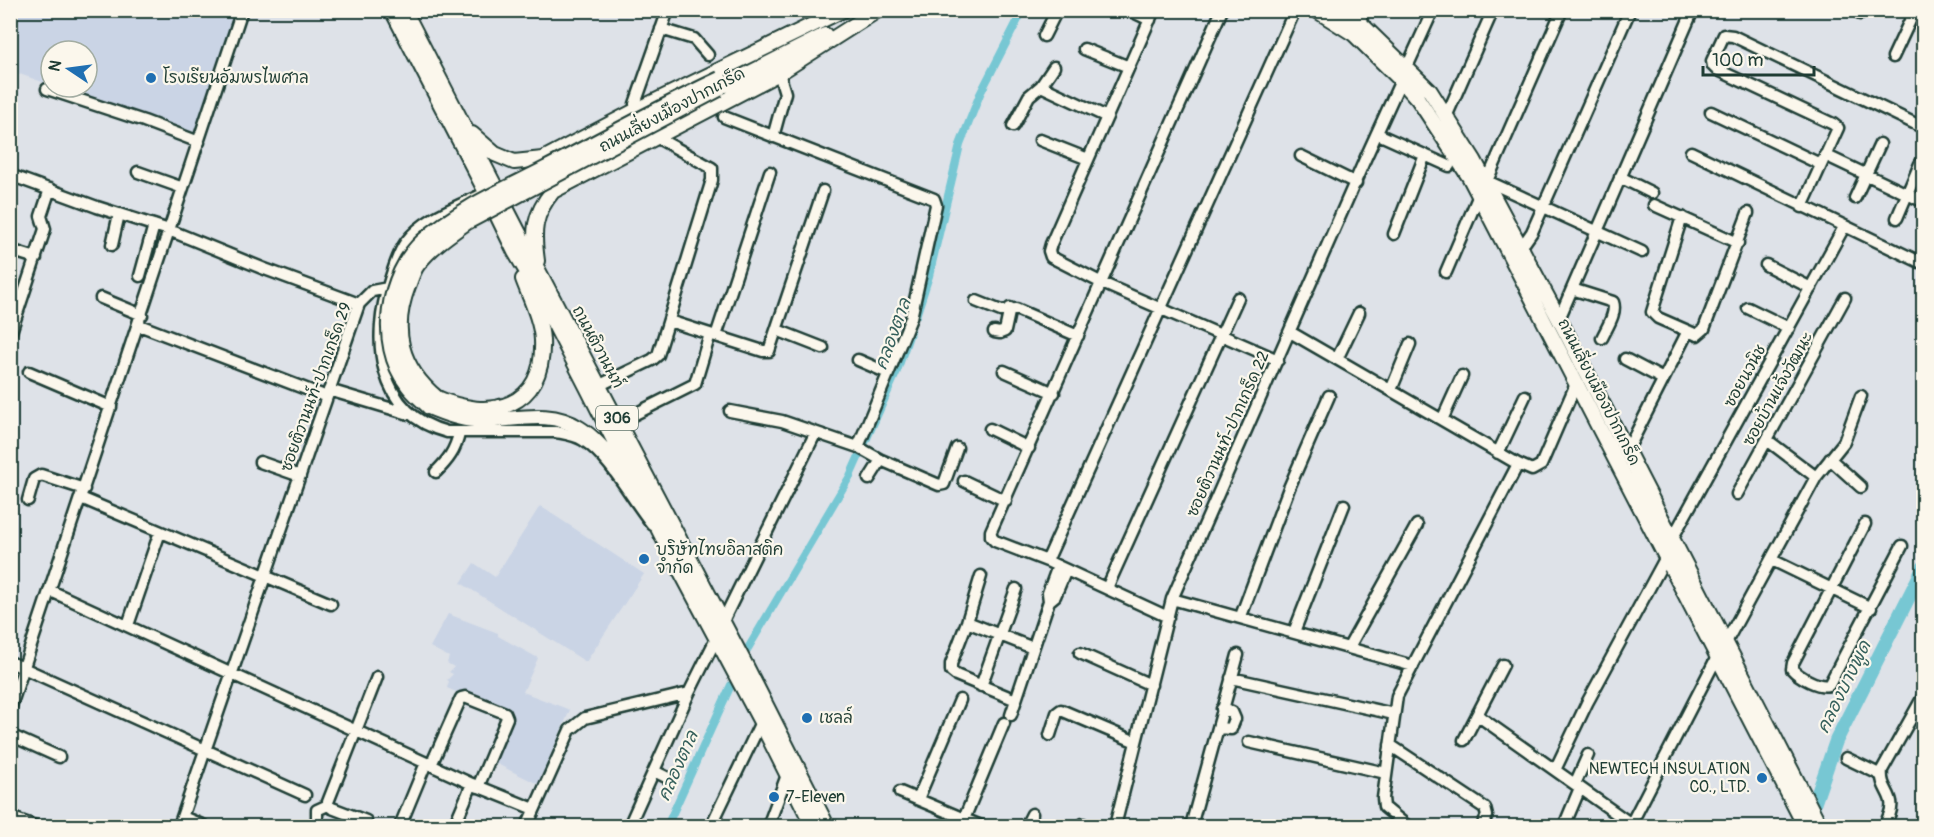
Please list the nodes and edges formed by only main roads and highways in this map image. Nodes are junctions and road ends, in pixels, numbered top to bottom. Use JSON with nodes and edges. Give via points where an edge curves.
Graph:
{"nodes":[{"id":1,"x":392,"y":10,"type":"edge"},
{"id":2,"x":404,"y":10,"type":"edge"},
{"id":3,"x":843,"y":10,"type":"edge"},
{"id":4,"x":849,"y":10,"type":"edge"},
{"id":5,"x":1316,"y":10,"type":"edge"},
{"id":6,"x":1341,"y":10,"type":"edge"},
{"id":7,"x":877,"y":11,"type":"edge"},
{"id":8,"x":1361,"y":16,"type":"edge"},
{"id":9,"x":1405,"y":74,"type":"junction"},
{"id":10,"x":723,"y":82,"type":"junction"},
{"id":11,"x":464,"y":127,"type":"junction"},
{"id":12,"x":549,"y":155,"type":"junction"},
{"id":13,"x":553,"y":191,"type":"junction"},
{"id":14,"x":515,"y":252,"type":"junction"},
{"id":15,"x":539,"y":272,"type":"junction"},
{"id":16,"x":433,"y":402,"type":"junction"},
{"id":17,"x":640,"y":491,"type":"junction"},
{"id":18,"x":1814,"y":825,"type":"edge"},
{"id":19,"x":813,"y":826,"type":"edge"},
{"id":20,"x":827,"y":826,"type":"edge"}],
"edges":[{"from":1,"to":14,"type":"main road","name":"ถนนติวานนท์","number":"306"},
{"from":2,"to":11,"type":"main road","name":"ถนนติวานนท์","number":"306"},
{"from":3,"to":12,"type":"main road","name":"ถนนเลี่ยงเมืองปากเกร็ด"},
{"from":4,"to":10,"type":"main road"},
{"from":5,"to":9,"type":"main road","name":"ถนนเลี่ยงเมืองปากเกร็ด"},
{"from":6,"to":8,"type":"main road","name":"ถนนเลี่ยงเมืองปากเกร็ด"},
{"from":7,"to":10,"type":"main road"},
{"from":7,"to":13,"type":"main road","name":"ถนนเลี่ยงเมืองปากเกร็ด","via":[[779,73]]},
{"from":8,"to":9,"type":"main road","name":"ถนนเลี่ยงเมืองปากเกร็ด"},
{"from":9,"to":18,"type":"main road","name":"ถนนเลี่ยงเมืองปากเกร็ด","via":[[1479,195],[1797,813]]},
{"from":9,"to":18,"type":"main road","name":"ถนนเลี่ยงเมืองปากเกร็ด","via":[[1431,91],[1486,181],[1802,793]]},
{"from":10,"to":16,"type":"main road","bridge":true,"via":[[467,222],[430,249],[416,267],[400,320],[406,360]]},
{"from":11,"to":12,"type":"main road","name":"ถนนเลี่ยงเมืองปากเกร็ด","via":[[495,154],[514,162]]},
{"from":11,"to":15,"type":"main road","name":"ถนนติวานนท์","number":"306"},
{"from":12,"to":13,"type":"main road","via":[[538,170],[537,181]]},
{"from":13,"to":15,"type":"main road","via":[[535,226]]},
{"from":14,"to":16,"type":"main road","via":[[542,339],[542,361],[533,383],[515,401],[490,409]]},
{"from":14,"to":17,"type":"main road","name":"ถนนติวานนท์","number":"306"},
{"from":15,"to":20,"type":"main road","name":"ถนนติวานนท์","number":"306"},
{"from":16,"to":17,"type":"main road","via":[[450,415],[473,420],[531,416],[568,423],[595,440]]},
{"from":17,"to":19,"type":"main road","name":"ถนนติวานนท์","number":"306"}]}
